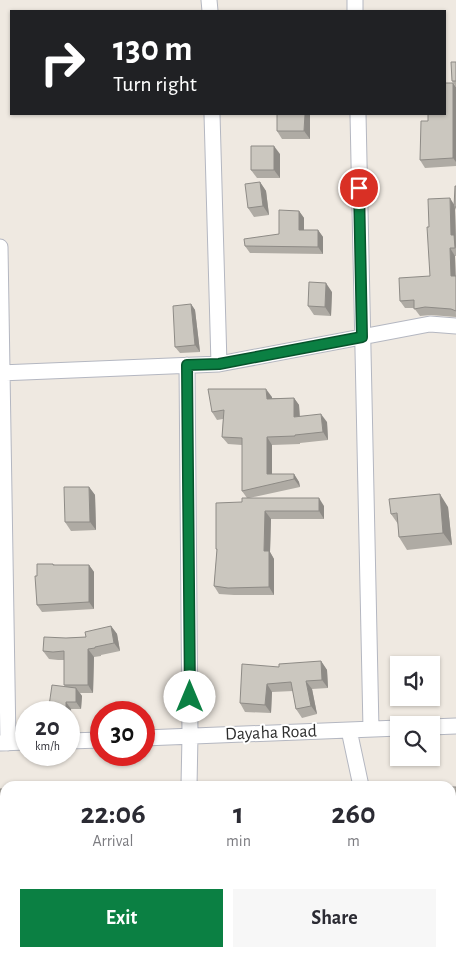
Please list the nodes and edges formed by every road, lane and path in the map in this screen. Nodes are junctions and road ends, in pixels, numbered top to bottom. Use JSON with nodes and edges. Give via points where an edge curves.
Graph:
{"nodes":[{"id":1,"x":212,"y":115,"type":"edge"},
{"id":2,"x":358,"y":115,"type":"edge"},
{"id":3,"x":0,"y":247,"type":"edge"},
{"id":4,"x":456,"y":326,"type":"edge"},
{"id":5,"x":362,"y":337,"type":"junction"},
{"id":6,"x":219,"y":364,"type":"junction"},
{"id":7,"x":187,"y":365,"type":"junction"},
{"id":8,"x":1,"y":373,"type":"edge"},
{"id":9,"x":456,"y":726,"type":"edge"},
{"id":10,"x":440,"y":727,"type":"edge"},
{"id":11,"x":390,"y":728,"type":"edge"},
{"id":12,"x":371,"y":729,"type":"junction"},
{"id":13,"x":348,"y":730,"type":"junction"},
{"id":14,"x":190,"y":736,"type":"junction"},
{"id":15,"x":155,"y":738,"type":"edge"},
{"id":16,"x":4,"y":743,"type":"edge"},
{"id":17,"x":189,"y":781,"type":"edge"},
{"id":18,"x":359,"y":781,"type":"edge"}],
"edges":[{"from":1,"to":6,"type":"street"},
{"from":2,"to":5,"type":"street"},
{"from":3,"to":8,"type":"street"},
{"from":4,"to":5,"type":"street","via":[[430,324]]},
{"from":5,"to":6,"type":"street"},
{"from":5,"to":12,"type":"street"},
{"from":6,"to":7,"type":"street"},
{"from":7,"to":8,"type":"street"},
{"from":7,"to":14,"type":"street"},
{"from":8,"to":16,"type":"street"},
{"from":9,"to":10,"type":"street"},
{"from":11,"to":12,"type":"street","name":"Dayaha Road"},
{"from":12,"to":13,"type":"street","name":"Dayaha Road"},
{"from":13,"to":14,"type":"street","name":"Dayaha Road"},
{"from":13,"to":18,"type":"street"},
{"from":14,"to":15,"type":"street","name":"Dayaha Road"},
{"from":14,"to":17,"type":"street"}]}
